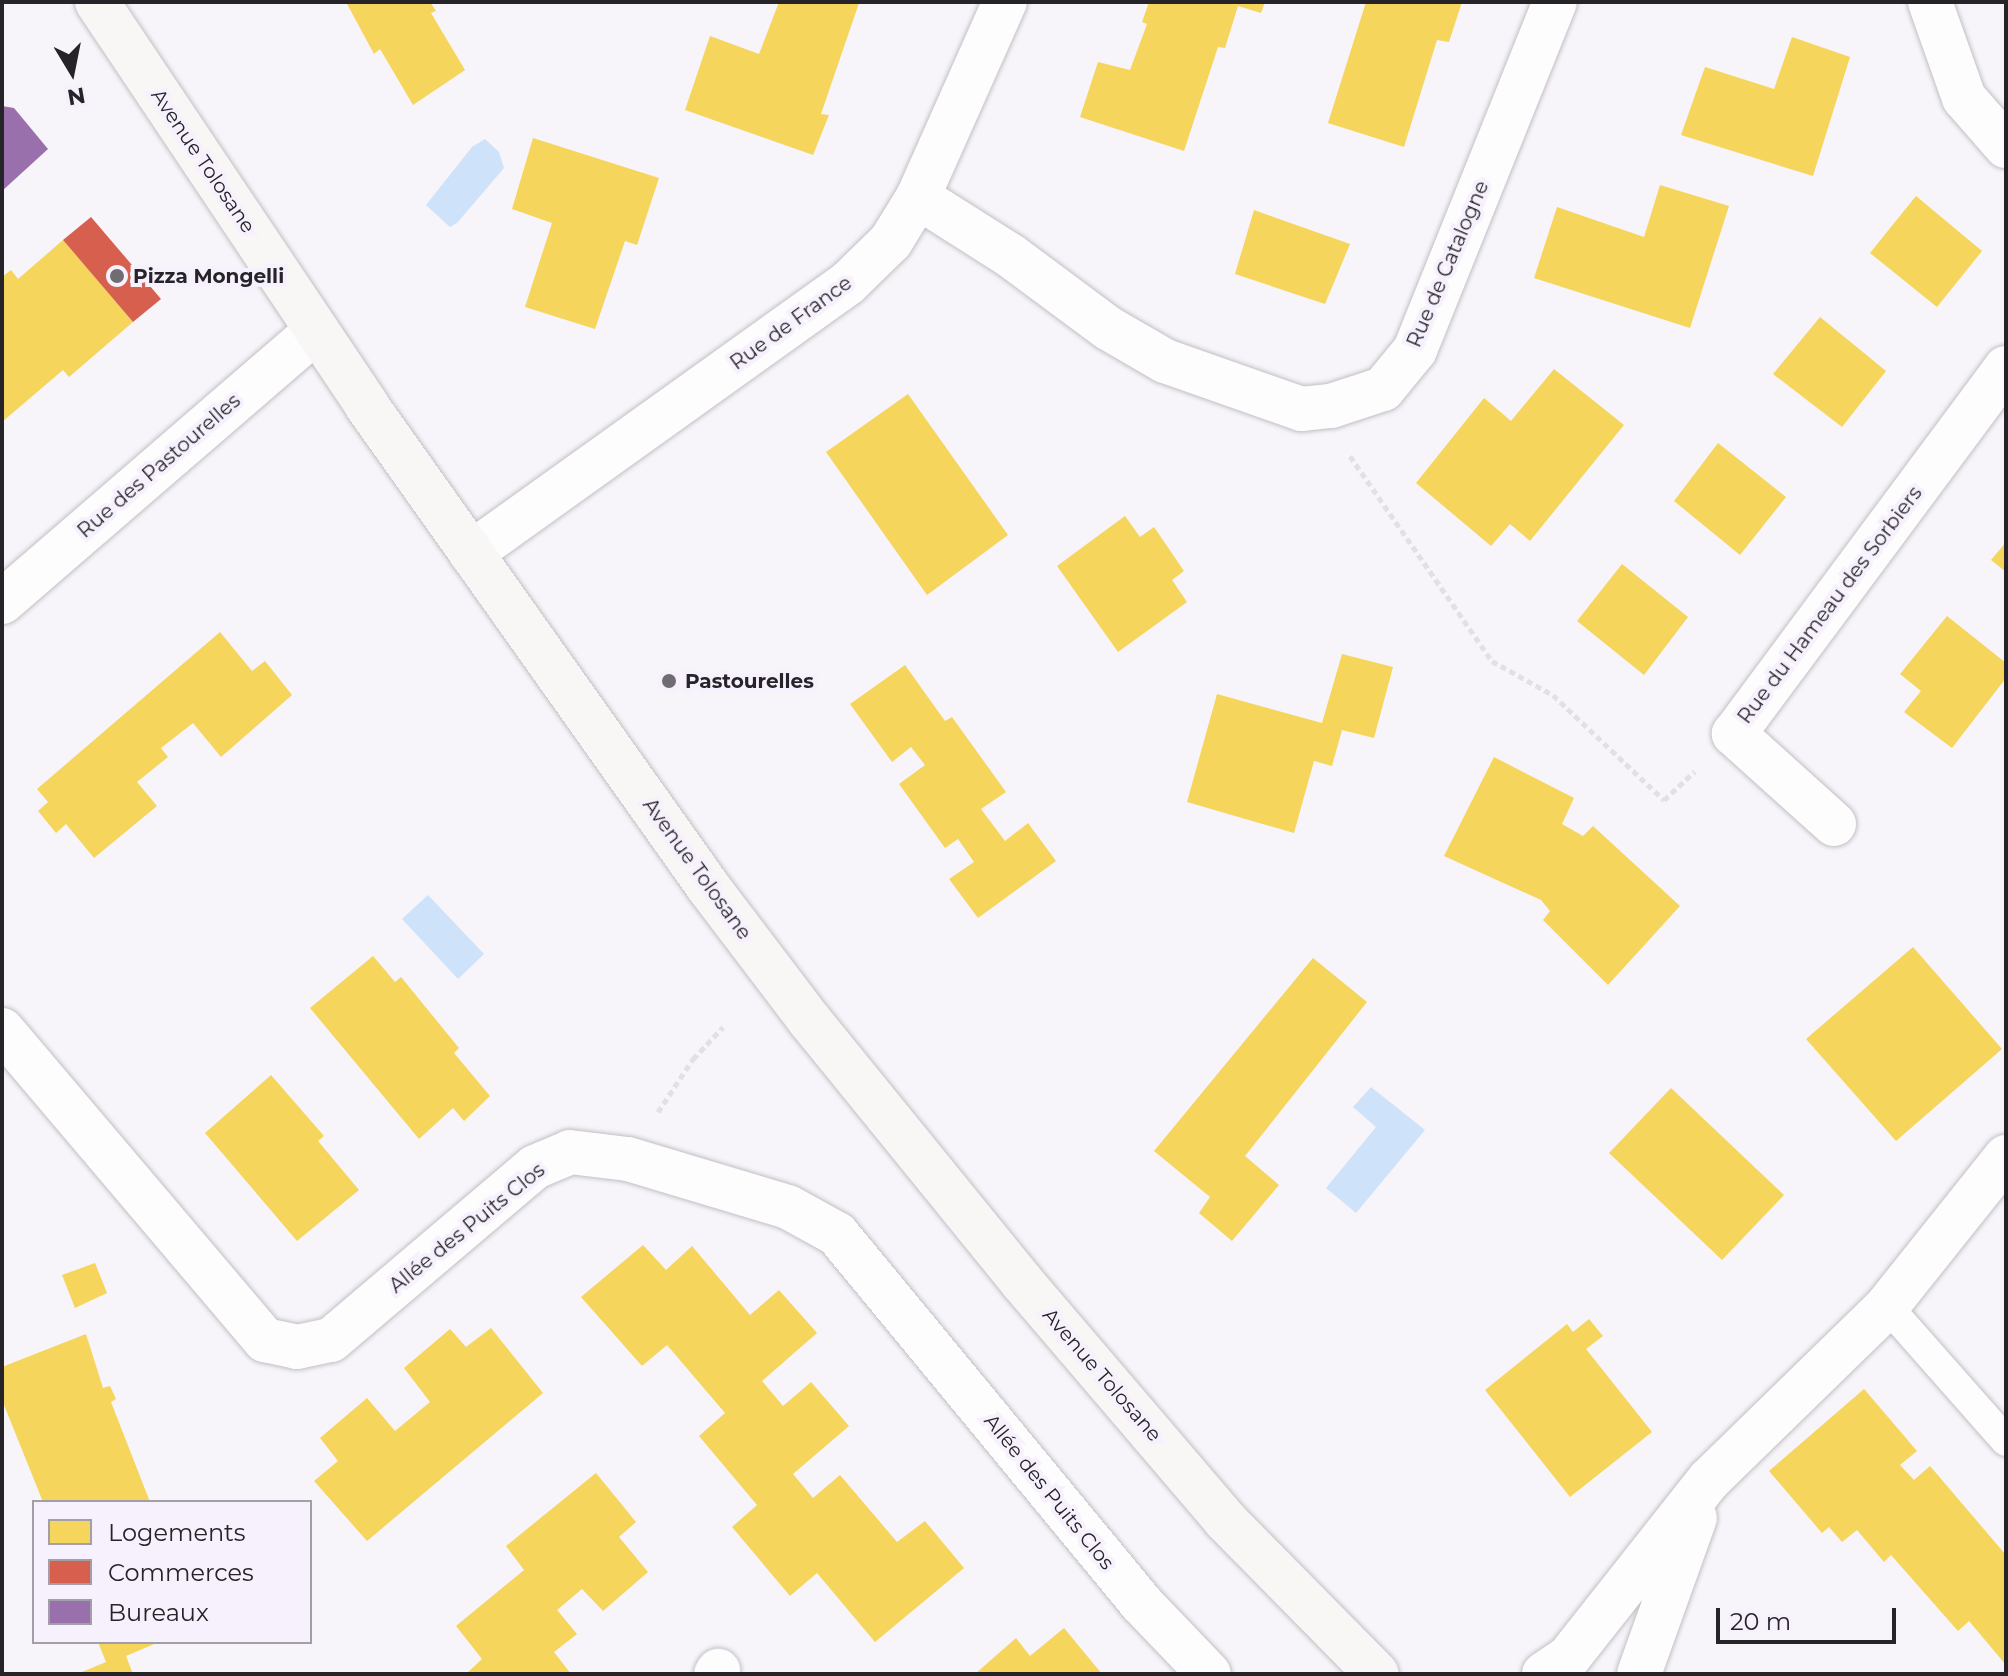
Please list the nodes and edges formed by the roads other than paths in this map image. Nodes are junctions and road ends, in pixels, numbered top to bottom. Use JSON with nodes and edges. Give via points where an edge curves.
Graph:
{"nodes":[{"id":1,"x":97,"y":2,"type":"edge"},
{"id":2,"x":1005,"y":2,"type":"edge"},
{"id":3,"x":1555,"y":2,"type":"edge"},
{"id":4,"x":1930,"y":2,"type":"edge"},
{"id":5,"x":2006,"y":146,"type":"edge"},
{"id":6,"x":918,"y":197,"type":"junction"},
{"id":7,"x":316,"y":331,"type":"junction"},
{"id":8,"x":2006,"y":368,"type":"edge"},
{"id":9,"x":471,"y":553,"type":"junction"},
{"id":10,"x":2,"y":602,"type":"edge"},
{"id":11,"x":1834,"y":824,"type":"dead end"},
{"id":12,"x":2,"y":1030,"type":"edge"},
{"id":13,"x":2006,"y":1157,"type":"edge"},
{"id":14,"x":1887,"y":1306,"type":"junction"},
{"id":15,"x":2006,"y":1441,"type":"edge"},
{"id":16,"x":1709,"y":1480,"type":"junction"},
{"id":17,"x":1209,"y":1674,"type":"edge"},
{"id":18,"x":1377,"y":1674,"type":"edge"},
{"id":19,"x":1544,"y":1674,"type":"edge"},
{"id":20,"x":1639,"y":1674,"type":"edge"}],
"edges":[{"from":1,"to":7,"type":"main road","name":"Avenue Tolosane"},
{"from":2,"to":6,"type":"street","name":"Rue de France"},
{"from":3,"to":6,"type":"street","name":"Rue de Catalogne","via":[[1415,350],[1383,389],[1331,406],[1301,409],[1165,361],[1108,328],[1011,256]]},
{"from":4,"to":5,"type":"street","via":[[1964,98]]},
{"from":6,"to":9,"type":"street","name":"Rue de France","via":[[891,241],[847,284]]},
{"from":7,"to":9,"type":"main road","name":"Avenue Tolosane"},
{"from":7,"to":10,"type":"street","name":"Rue des Pastourelles"},
{"from":8,"to":11,"type":"street","name":"Rue du Hameau des Sorbiers","via":[[1734,734]]},
{"from":9,"to":18,"type":"main road","name":"Avenue Tolosane","via":[[709,888],[911,1145],[1225,1520]]},
{"from":12,"to":17,"type":"street","name":"Allée des Puits Clos","via":[[265,1340],[297,1347],[331,1340],[535,1167],[570,1152],[628,1159],[788,1207],[837,1234],[1141,1603]]},
{"from":13,"to":14,"type":"street"},
{"from":14,"to":15,"type":"lane"},
{"from":14,"to":16,"type":"street"},
{"from":16,"to":19,"type":"street","via":[[1569,1657]]},
{"from":16,"to":20,"type":"street"}]}
